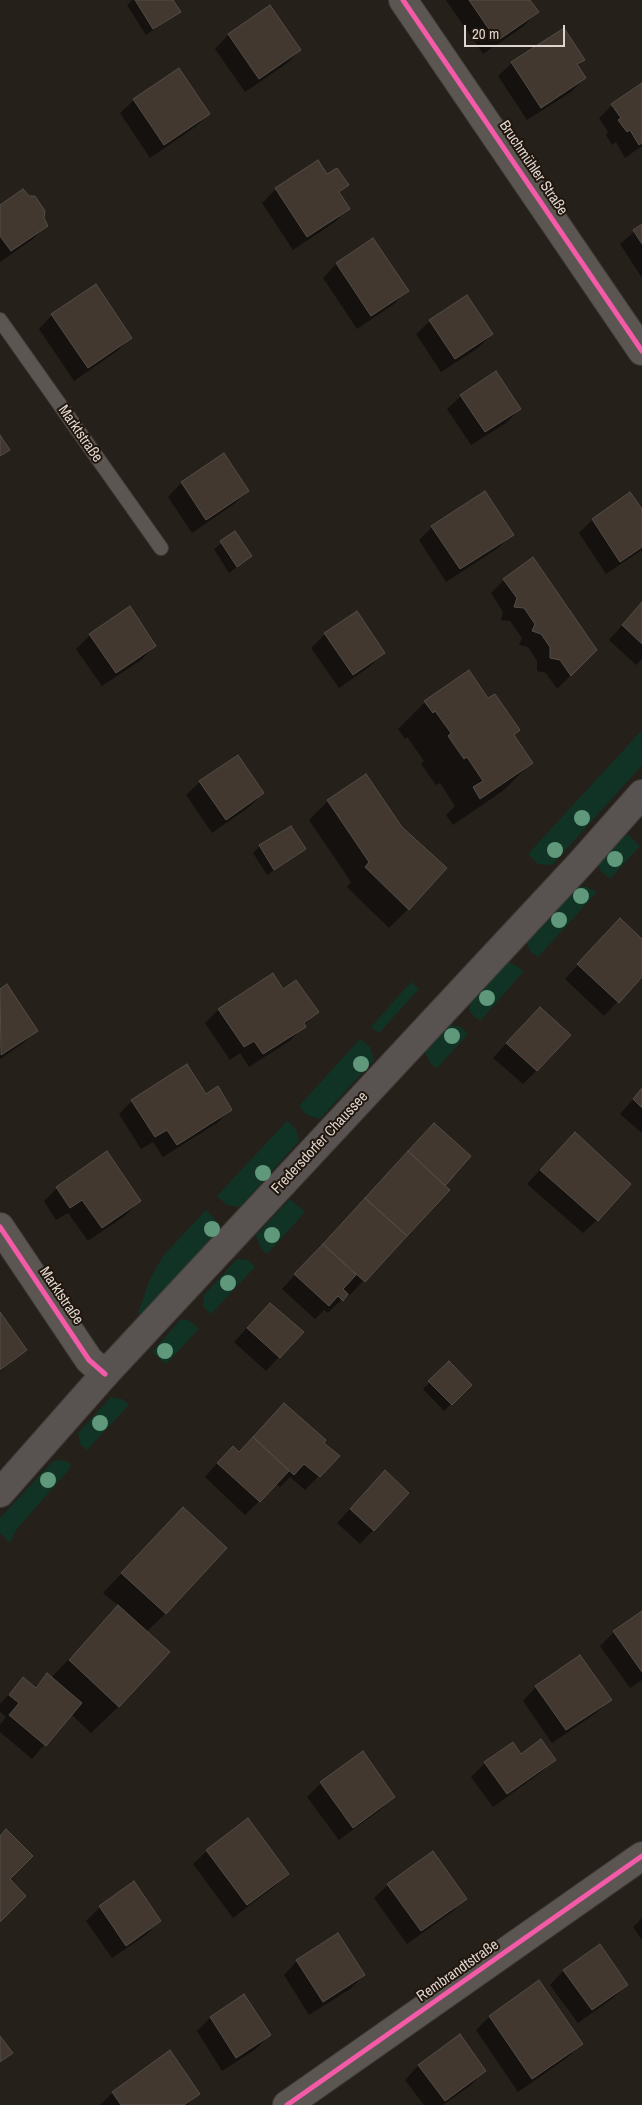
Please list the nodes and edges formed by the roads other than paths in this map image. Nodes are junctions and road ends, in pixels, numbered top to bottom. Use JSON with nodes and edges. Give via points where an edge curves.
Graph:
{"nodes":[{"id":1,"x":403,"y":0,"type":"edge"},
{"id":2,"x":0,"y":320,"type":"edge"},
{"id":3,"x":642,"y":351,"type":"edge"},
{"id":4,"x":161,"y":548,"type":"dead end"},
{"id":5,"x":642,"y":794,"type":"edge"},
{"id":6,"x":0,"y":1228,"type":"edge"},
{"id":7,"x":105,"y":1374,"type":"junction"},
{"id":8,"x":0,"y":1493,"type":"edge"},
{"id":9,"x":642,"y":1856,"type":"edge"},
{"id":10,"x":287,"y":2105,"type":"edge"}],
"edges":[{"from":1,"to":3,"type":"street","name":"Bruchmühler Straße"},
{"from":2,"to":4,"type":"lane","name":"Marktstraße"},
{"from":5,"to":7,"type":"main road","name":"Fredersdorfer Chaussee"},
{"from":6,"to":7,"type":"street","name":"Marktstraße","via":[[89,1360]]},
{"from":7,"to":8,"type":"main road","name":"Fredersdorfer Chaussee"},
{"from":9,"to":10,"type":"street","name":"Rembrandtstraße"}]}
